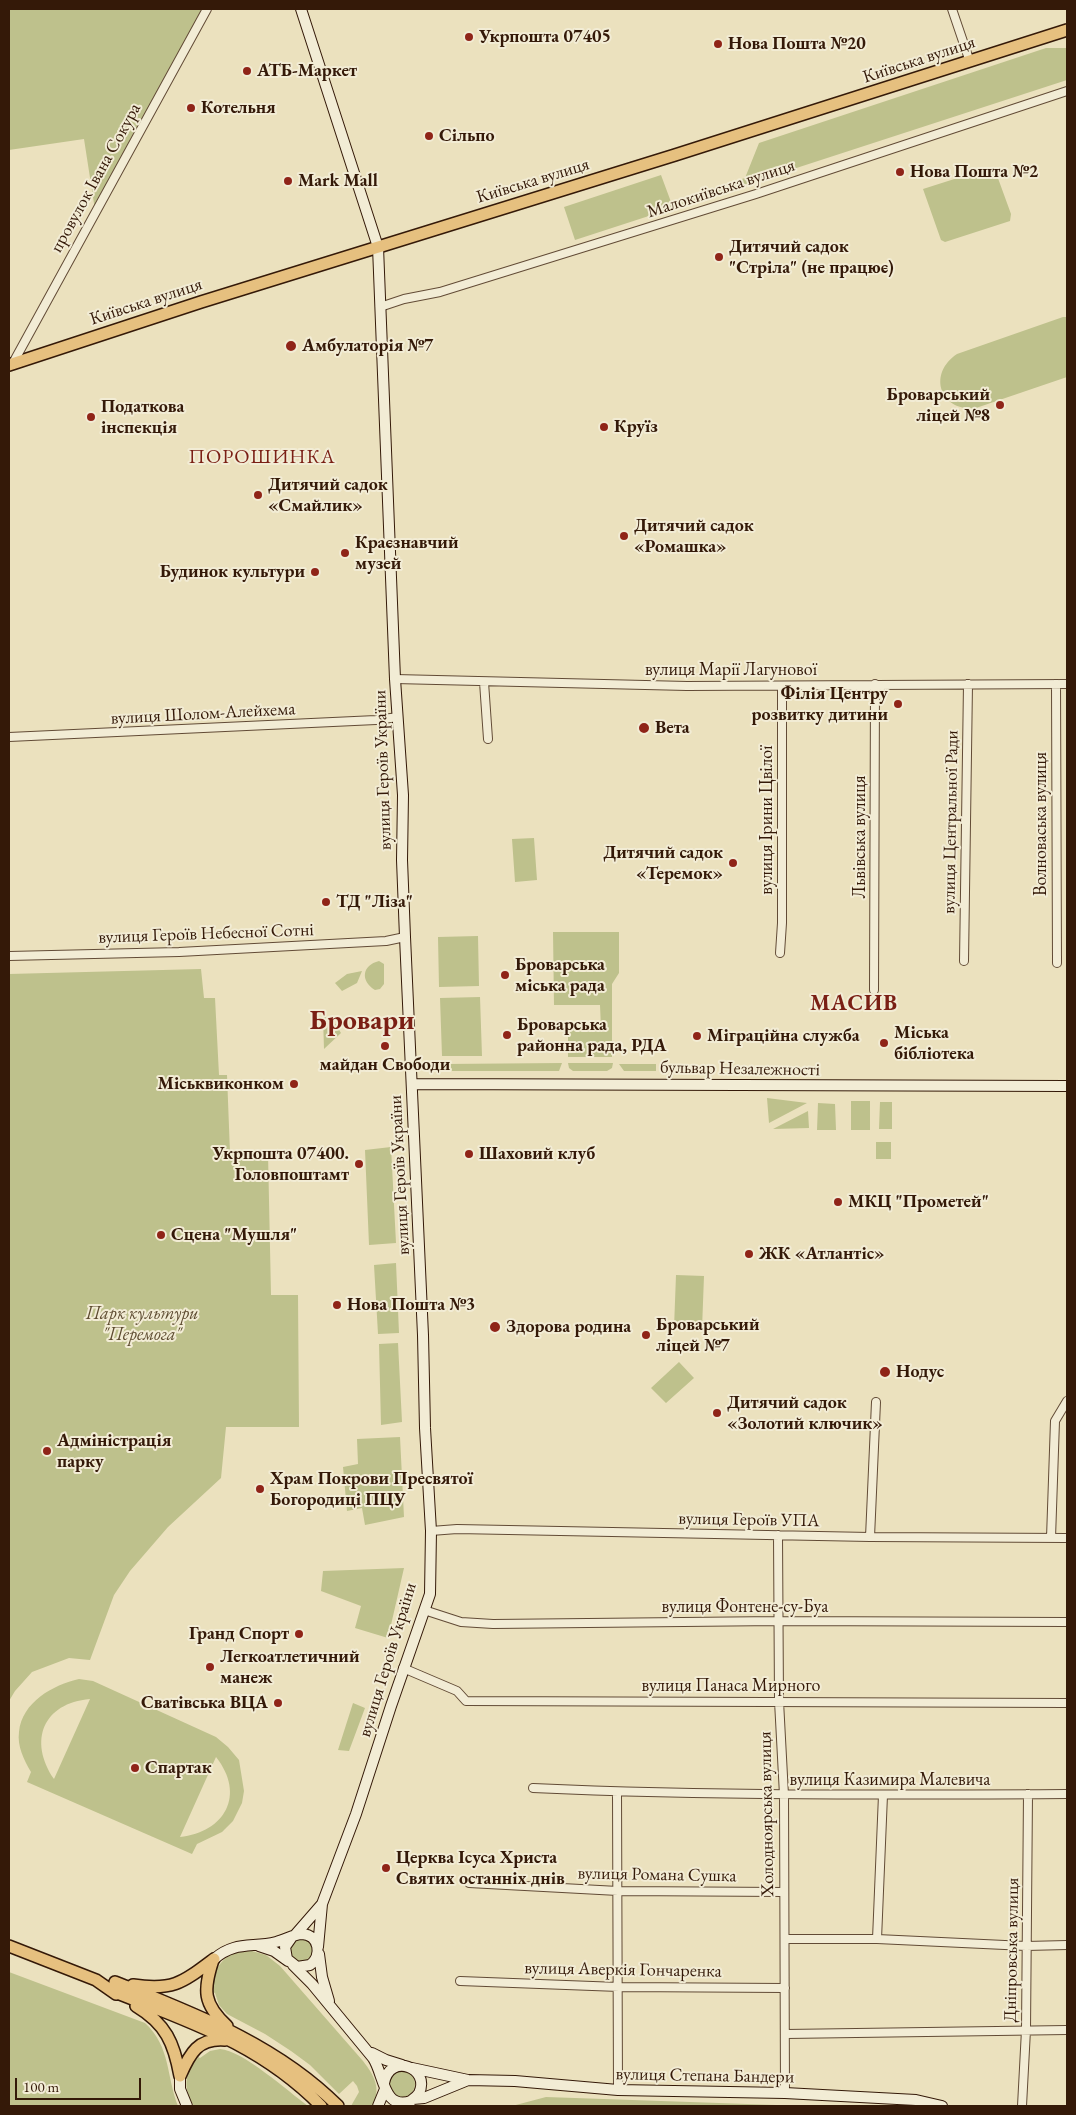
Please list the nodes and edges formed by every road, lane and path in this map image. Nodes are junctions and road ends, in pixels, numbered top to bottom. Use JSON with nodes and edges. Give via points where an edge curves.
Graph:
{"nodes":[{"id":1,"x":207,"y":9,"type":"edge"},
{"id":2,"x":301,"y":9,"type":"edge"},
{"id":3,"x":952,"y":9,"type":"edge"},
{"id":4,"x":1067,"y":30,"type":"edge"},
{"id":5,"x":970,"y":62,"type":"junction"},
{"id":6,"x":1067,"y":91,"type":"edge"},
{"id":7,"x":378,"y":247,"type":"junction"},
{"id":8,"x":380,"y":307,"type":"junction"},
{"id":9,"x":11,"y":364,"type":"edge"},
{"id":10,"x":395,"y":678,"type":"junction"},
{"id":11,"x":484,"y":682,"type":"junction"},
{"id":12,"x":875,"y":684,"type":"junction"},
{"id":13,"x":968,"y":684,"type":"junction"},
{"id":14,"x":1056,"y":684,"type":"junction"},
{"id":15,"x":1067,"y":684,"type":"edge"},
{"id":16,"x":782,"y":686,"type":"junction"},
{"id":17,"x":398,"y":717,"type":"junction"},
{"id":18,"x":9,"y":737,"type":"edge"},
{"id":19,"x":488,"y":739,"type":"dead end"},
{"id":20,"x":405,"y":937,"type":"junction"},
{"id":21,"x":780,"y":953,"type":"dead end"},
{"id":22,"x":9,"y":956,"type":"edge"},
{"id":23,"x":964,"y":961,"type":"dead end"},
{"id":24,"x":1057,"y":963,"type":"dead end"},
{"id":25,"x":874,"y":990,"type":"dead end"},
{"id":26,"x":412,"y":1084,"type":"junction"},
{"id":27,"x":1067,"y":1086,"type":"edge"},
{"id":28,"x":1067,"y":1401,"type":"edge"},
{"id":29,"x":876,"y":1402,"type":"dead end"},
{"id":30,"x":431,"y":1531,"type":"junction"},
{"id":31,"x":778,"y":1535,"type":"junction"},
{"id":32,"x":870,"y":1537,"type":"junction"},
{"id":33,"x":1051,"y":1538,"type":"junction"},
{"id":34,"x":1067,"y":1538,"type":"edge"},
{"id":35,"x":424,"y":1610,"type":"junction"},
{"id":36,"x":778,"y":1621,"type":"junction"},
{"id":37,"x":1067,"y":1622,"type":"edge"},
{"id":38,"x":403,"y":1668,"type":"junction"},
{"id":39,"x":778,"y":1701,"type":"junction"},
{"id":40,"x":1067,"y":1704,"type":"edge"},
{"id":41,"x":533,"y":1788,"type":"dead end"},
{"id":42,"x":617,"y":1792,"type":"junction"},
{"id":43,"x":1028,"y":1794,"type":"junction"},
{"id":44,"x":1067,"y":1794,"type":"edge"},
{"id":45,"x":784,"y":1795,"type":"junction"},
{"id":46,"x":883,"y":1795,"type":"junction"},
{"id":47,"x":469,"y":1883,"type":"dead end"},
{"id":48,"x":618,"y":1891,"type":"junction"},
{"id":49,"x":784,"y":1892,"type":"junction"},
{"id":50,"x":322,"y":1904,"type":"junction"},
{"id":51,"x":294,"y":1936,"type":"junction"},
{"id":52,"x":785,"y":1939,"type":"junction"},
{"id":53,"x":877,"y":1939,"type":"junction"},
{"id":54,"x":254,"y":1944,"type":"junction"},
{"id":55,"x":1067,"y":1945,"type":"edge"},
{"id":56,"x":9,"y":1946,"type":"edge"},
{"id":57,"x":1026,"y":1946,"type":"junction"},
{"id":58,"x":318,"y":1949,"type":"junction"},
{"id":59,"x":214,"y":1959,"type":"junction"},
{"id":60,"x":291,"y":1964,"type":"junction"},
{"id":61,"x":460,"y":1981,"type":"dead end"},
{"id":62,"x":113,"y":1986,"type":"junction"},
{"id":63,"x":619,"y":1987,"type":"junction"},
{"id":64,"x":785,"y":1988,"type":"junction"},
{"id":65,"x":335,"y":2013,"type":"junction"},
{"id":66,"x":1026,"y":2030,"type":"junction"},
{"id":67,"x":1067,"y":2030,"type":"edge"},
{"id":68,"x":786,"y":2034,"type":"junction"},
{"id":69,"x":232,"y":2036,"type":"junction"},
{"id":70,"x":364,"y":2048,"type":"junction"},
{"id":71,"x":408,"y":2067,"type":"junction"},
{"id":72,"x":180,"y":2076,"type":"junction"},
{"id":73,"x":468,"y":2080,"type":"junction"},
{"id":74,"x":384,"y":2086,"type":"junction"},
{"id":75,"x":618,"y":2090,"type":"junction"},
{"id":76,"x":785,"y":2093,"type":"junction"},
{"id":77,"x":409,"y":2102,"type":"edge"},
{"id":78,"x":335,"y":2103,"type":"edge"},
{"id":79,"x":187,"y":2106,"type":"edge"},
{"id":80,"x":321,"y":2106,"type":"edge"},
{"id":81,"x":378,"y":2106,"type":"edge"},
{"id":82,"x":942,"y":2106,"type":"edge"},
{"id":83,"x":1022,"y":2106,"type":"edge"}],
"edges":[{"from":1,"to":9,"type":"street","name":"провулок Івана Сокура"},
{"from":2,"to":7,"type":"main road","name":"вулиця Героїв України"},
{"from":3,"to":5,"type":"street"},
{"from":4,"to":5,"type":"main road","name":"Київська вулиця"},
{"from":5,"to":7,"type":"main road","name":"Київська вулиця"},
{"from":6,"to":8,"type":"street","name":"Малокиївська вулиця","via":[[738,200],[440,292]]},
{"from":7,"to":8,"type":"main road","name":"вулиця Героїв України"},
{"from":7,"to":9,"type":"main road","name":"Київська вулиця"},
{"from":8,"to":10,"type":"main road","name":"вулиця Героїв України"},
{"from":10,"to":11,"type":"street","name":"вулиця Марії Лагунової"},
{"from":10,"to":17,"type":"main road","name":"вулиця Героїв України"},
{"from":11,"to":16,"type":"street","name":"вулиця Марії Лагунової"},
{"from":11,"to":19,"type":"street"},
{"from":12,"to":13,"type":"street","name":"вулиця Марії Лагунової"},
{"from":12,"to":16,"type":"street","name":"вулиця Марії Лагунової"},
{"from":12,"to":25,"type":"street","name":"Львівська вулиця"},
{"from":13,"to":14,"type":"street","name":"вулиця Марії Лагунової"},
{"from":13,"to":23,"type":"street","name":"вулиця Центральної Ради"},
{"from":14,"to":15,"type":"street","name":"вулиця Марії Лагунової"},
{"from":14,"to":24,"type":"street","name":"Волноваська вулиця"},
{"from":16,"to":21,"type":"street","name":"вулиця Ірини Цвілої"},
{"from":17,"to":18,"type":"street","name":"вулиця Шолом-Алейхема"},
{"from":17,"to":20,"type":"main road","name":"вулиця Героїв України","via":[[403,795]]},
{"from":20,"to":22,"type":"street","name":"вулиця Героїв Небесної Сотні","via":[[386,941],[179,952]]},
{"from":20,"to":26,"type":"main road","name":"вулиця Героїв України"},
{"from":26,"to":27,"type":"main road","name":"бульвар Незалежності"},
{"from":26,"to":30,"type":"main road","name":"вулиця Героїв України"},
{"from":28,"to":33,"type":"street","via":[[1055,1421]]},
{"from":29,"to":32,"type":"street"},
{"from":30,"to":31,"type":"street","name":"вулиця Героїв УПА"},
{"from":30,"to":35,"type":"main road","name":"вулиця Героїв України","via":[[430,1594]]},
{"from":31,"to":32,"type":"street","name":"вулиця Героїв УПА"},
{"from":31,"to":36,"type":"street","name":"Холодноярська вулиця"},
{"from":32,"to":33,"type":"street","name":"вулиця Героїв УПА"},
{"from":33,"to":34,"type":"street","name":"вулиця Героїв УПА"},
{"from":35,"to":36,"type":"street","name":"вулиця Фонтене-су-Буа","via":[[460,1622],[492,1624]]},
{"from":35,"to":38,"type":"main road","name":"вулиця Героїв України"},
{"from":36,"to":37,"type":"street","name":"вулиця Фонтене-су-Буа"},
{"from":36,"to":39,"type":"street","name":"Холодноярська вулиця"},
{"from":38,"to":39,"type":"street","name":"вулиця Панаса Мирного","via":[[457,1691],[466,1701]]},
{"from":38,"to":50,"type":"main road","name":"вулиця Героїв України","via":[[356,1814]]},
{"from":39,"to":40,"type":"street","name":"вулиця Панаса Мирного"},
{"from":39,"to":45,"type":"street","name":"Холодноярська вулиця"},
{"from":41,"to":42,"type":"street","name":"вулиця Казимира Малевича"},
{"from":42,"to":45,"type":"street","name":"вулиця Казимира Малевича"},
{"from":42,"to":48,"type":"street"},
{"from":43,"to":44,"type":"street","name":"вулиця Казимира Малевича"},
{"from":43,"to":46,"type":"street","name":"вулиця Казимира Малевича"},
{"from":43,"to":57,"type":"street","name":"Дніпровська вулиця"},
{"from":45,"to":46,"type":"street","name":"вулиця Казимира Малевича"},
{"from":45,"to":49,"type":"street","name":"Холодноярська вулиця"},
{"from":46,"to":53,"type":"street"},
{"from":47,"to":48,"type":"street","name":"вулиця Романа Сушка"},
{"from":48,"to":49,"type":"street","name":"вулиця Романа Сушка"},
{"from":48,"to":63,"type":"street"},
{"from":49,"to":52,"type":"street","name":"Холодноярська вулиця"},
{"from":50,"to":51,"type":"main road","name":"вулиця Героїв України"},
{"from":50,"to":58,"type":"main road","name":"вулиця Героїв України"},
{"from":51,"to":54,"type":"main road"},
{"from":51,"to":58,"type":"main road","via":[[309,1936]]},
{"from":51,"to":60,"type":"main road","via":[[286,1943],[285,1952]]},
{"from":52,"to":53,"type":"street"},
{"from":52,"to":64,"type":"street","name":"Холодноярська вулиця"},
{"from":53,"to":57,"type":"street"},
{"from":54,"to":59,"type":"main road","via":[[232,1948]]},
{"from":54,"to":60,"type":"main road","via":[[274,1951]]},
{"from":55,"to":57,"type":"street"},
{"from":56,"to":62,"type":"main road"},
{"from":57,"to":66,"type":"street","name":"Дніпровська вулиця"},
{"from":58,"to":60,"type":"main road","via":[[316,1959],[310,1965],[301,1968]]},
{"from":58,"to":65,"type":"main road","name":"вулиця Героїв України","via":[[323,1983]]},
{"from":59,"to":62,"type":"main road","via":[[180,1982],[165,1987]]},
{"from":59,"to":69,"type":"main road","via":[[206,1996]]},
{"from":60,"to":65,"type":"main road"},
{"from":61,"to":63,"type":"street","name":"вулиця Аверкія Гончаренка"},
{"from":62,"to":69,"type":"main road"},
{"from":62,"to":72,"type":"main road","via":[[163,2028],[174,2046]]},
{"from":63,"to":64,"type":"street","name":"вулиця Аверкія Гончаренка"},
{"from":63,"to":75,"type":"street"},
{"from":64,"to":68,"type":"street","name":"Холодноярська вулиця"},
{"from":65,"to":70,"type":"main road"},
{"from":66,"to":67,"type":"street"},
{"from":66,"to":68,"type":"street"},
{"from":66,"to":83,"type":"street","name":"Дніпровська вулиця"},
{"from":68,"to":76,"type":"street","name":"Холодноярська вулиця"},
{"from":69,"to":72,"type":"main road","via":[[202,2044],[188,2059]]},
{"from":69,"to":78,"type":"main road","via":[[282,2060]]},
{"from":69,"to":80,"type":"main road","via":[[280,2070]]},
{"from":70,"to":71,"type":"main road","name":"вулиця Степана Бандери"},
{"from":70,"to":74,"type":"main road","via":[[376,2063]]},
{"from":71,"to":73,"type":"main road","name":"вулиця Степана Бандери"},
{"from":71,"to":74,"type":"main road","via":[[392,2069],[386,2075]]},
{"from":71,"to":77,"type":"main road","via":[[418,2075],[421,2084],[419,2092]]},
{"from":72,"to":79,"type":"main road"},
{"from":73,"to":75,"type":"main road","name":"вулиця Степана Бандери"},
{"from":73,"to":77,"type":"main road","name":"вулиця Степана Бандери"},
{"from":74,"to":77,"type":"main road","via":[[389,2097],[397,2102]]},
{"from":74,"to":81,"type":"main road"},
{"from":75,"to":76,"type":"main road","name":"вулиця Степана Бандери"},
{"from":76,"to":82,"type":"main road","name":"вулиця Степана Бандери","via":[[916,2100]]}]}
